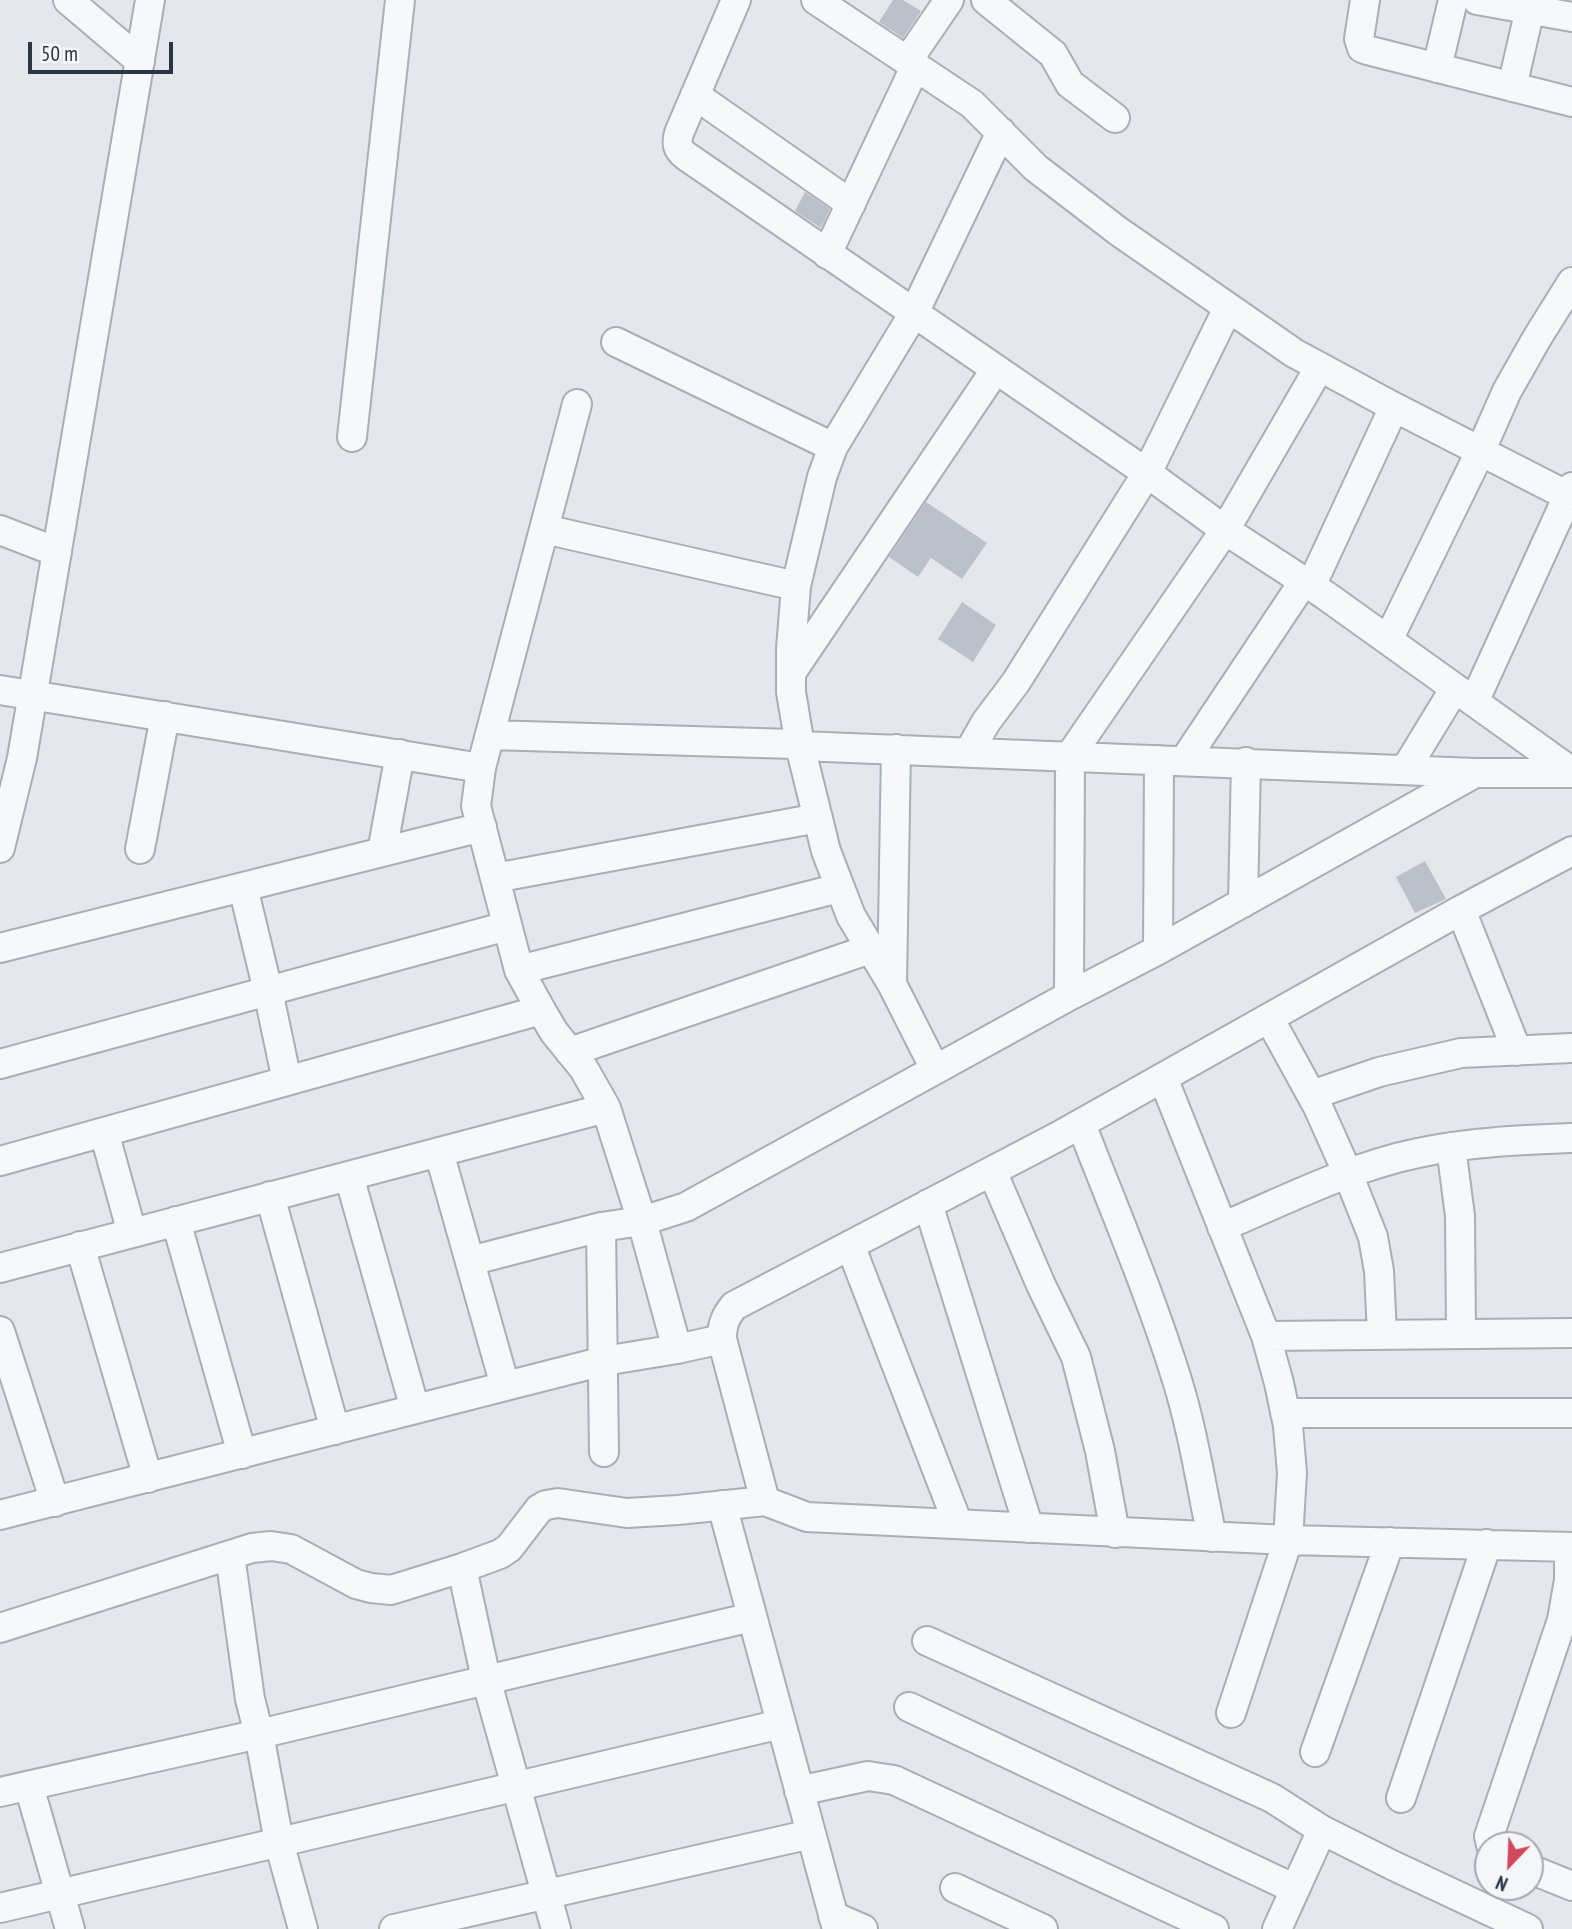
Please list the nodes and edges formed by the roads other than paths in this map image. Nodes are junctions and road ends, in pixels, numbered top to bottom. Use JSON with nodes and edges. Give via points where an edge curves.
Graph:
{"nodes":[{"id":1,"x":68,"y":0,"type":"edge"},
{"id":2,"x":150,"y":0,"type":"edge"},
{"id":3,"x":400,"y":0,"type":"edge"},
{"id":4,"x":736,"y":0,"type":"edge"},
{"id":5,"x":816,"y":0,"type":"edge"},
{"id":6,"x":949,"y":0,"type":"edge"},
{"id":7,"x":986,"y":0,"type":"edge"},
{"id":8,"x":1365,"y":0,"type":"edge"},
{"id":9,"x":1454,"y":0,"type":"edge"},
{"id":10,"x":1478,"y":0,"type":"edge"},
{"id":11,"x":1530,"y":9,"type":"junction"},
{"id":12,"x":1572,"y":17,"type":"edge"},
{"id":13,"x":140,"y":61,"type":"junction"},
{"id":14,"x":912,"y":62,"type":"junction"},
{"id":15,"x":1437,"y":68,"type":"junction"},
{"id":16,"x":1512,"y":87,"type":"junction"},
{"id":17,"x":695,"y":95,"type":"junction"},
{"id":18,"x":1572,"y":102,"type":"edge"},
{"id":19,"x":1115,"y":118,"type":"dead end"},
{"id":20,"x":1001,"y":132,"type":"junction"},
{"id":21,"x":851,"y":204,"type":"junction"},
{"id":22,"x":827,"y":254,"type":"junction"},
{"id":23,"x":1572,"y":282,"type":"edge"},
{"id":24,"x":1228,"y":308,"type":"junction"},
{"id":25,"x":914,"y":313,"type":"junction"},
{"id":26,"x":616,"y":342,"type":"dead end"},
{"id":27,"x":1319,"y":368,"type":"junction"},
{"id":28,"x":996,"y":369,"type":"junction"},
{"id":29,"x":577,"y":404,"type":"dead end"},
{"id":30,"x":1394,"y":407,"type":"junction"},
{"id":31,"x":352,"y":438,"type":"dead end"},
{"id":32,"x":833,"y":447,"type":"junction"},
{"id":33,"x":1480,"y":452,"type":"junction"},
{"id":34,"x":1147,"y":473,"type":"junction"},
{"id":35,"x":1570,"y":491,"type":"edge"},
{"id":36,"x":544,"y":528,"type":"junction"},
{"id":37,"x":0,"y":530,"type":"edge"},
{"id":38,"x":1225,"y":530,"type":"junction"},
{"id":39,"x":57,"y":552,"type":"junction"},
{"id":40,"x":1308,"y":583,"type":"junction"},
{"id":41,"x":796,"y":586,"type":"junction"},
{"id":42,"x":1388,"y":640,"type":"junction"},
{"id":43,"x":791,"y":673,"type":"junction"},
{"id":44,"x":0,"y":690,"type":"edge"},
{"id":45,"x":33,"y":695,"type":"junction"},
{"id":46,"x":1464,"y":695,"type":"junction"},
{"id":47,"x":165,"y":716,"type":"junction"},
{"id":48,"x":490,"y":735,"type":"junction"},
{"id":49,"x":800,"y":746,"type":"junction"},
{"id":50,"x":896,"y":749,"type":"junction"},
{"id":51,"x":969,"y":752,"type":"junction"},
{"id":52,"x":400,"y":754,"type":"junction"},
{"id":53,"x":1070,"y":757,"type":"junction"},
{"id":54,"x":1171,"y":760,"type":"junction"},
{"id":55,"x":1246,"y":762,"type":"junction"},
{"id":56,"x":481,"y":768,"type":"junction"},
{"id":57,"x":1405,"y":770,"type":"junction"},
{"id":58,"x":1475,"y":773,"type":"junction"},
{"id":59,"x":1572,"y":773,"type":"edge"},
{"id":60,"x":818,"y":818,"type":"junction"},
{"id":61,"x":482,"y":827,"type":"junction"},
{"id":62,"x":0,"y":848,"type":"edge"},
{"id":63,"x":140,"y":849,"type":"dead end"},
{"id":64,"x":1572,"y":851,"type":"edge"},
{"id":65,"x":382,"y":852,"type":"junction"},
{"id":66,"x":495,"y":878,"type":"junction"},
{"id":67,"x":243,"y":887,"type":"junction"},
{"id":68,"x":839,"y":888,"type":"junction"},
{"id":69,"x":1243,"y":903,"type":"junction"},
{"id":70,"x":1461,"y":910,"type":"junction"},
{"id":71,"x":507,"y":926,"type":"junction"},
{"id":72,"x":0,"y":948,"type":"edge"},
{"id":73,"x":870,"y":950,"type":"junction"},
{"id":74,"x":1158,"y":950,"type":"junction"},
{"id":75,"x":519,"y":970,"type":"junction"},
{"id":76,"x":892,"y":984,"type":"junction"},
{"id":77,"x":268,"y":991,"type":"junction"},
{"id":78,"x":1069,"y":996,"type":"junction"},
{"id":79,"x":541,"y":1010,"type":"junction"},
{"id":80,"x":1269,"y":1018,"type":"junction"},
{"id":81,"x":1572,"y":1048,"type":"edge"},
{"id":82,"x":1517,"y":1051,"type":"junction"},
{"id":83,"x":570,"y":1052,"type":"junction"},
{"id":84,"x":0,"y":1064,"type":"edge"},
{"id":85,"x":935,"y":1069,"type":"junction"},
{"id":86,"x":1163,"y":1078,"type":"junction"},
{"id":87,"x":287,"y":1080,"type":"junction"},
{"id":88,"x":1312,"y":1095,"type":"junction"},
{"id":89,"x":606,"y":1108,"type":"junction"},
{"id":90,"x":1081,"y":1124,"type":"junction"},
{"id":91,"x":104,"y":1132,"type":"junction"},
{"id":92,"x":1572,"y":1138,"type":"edge"},
{"id":93,"x":1451,"y":1147,"type":"junction"},
{"id":94,"x":439,"y":1152,"type":"junction"},
{"id":95,"x":0,"y":1161,"type":"edge"},
{"id":96,"x":992,"y":1171,"type":"junction"},
{"id":97,"x":1348,"y":1174,"type":"junction"},
{"id":98,"x":349,"y":1176,"type":"junction"},
{"id":99,"x":270,"y":1196,"type":"junction"},
{"id":100,"x":928,"y":1204,"type":"junction"},
{"id":101,"x":642,"y":1221,"type":"junction"},
{"id":102,"x":176,"y":1222,"type":"junction"},
{"id":103,"x":601,"y":1227,"type":"junction"},
{"id":104,"x":1222,"y":1227,"type":"junction"},
{"id":105,"x":132,"y":1233,"type":"junction"},
{"id":106,"x":850,"y":1245,"type":"junction"},
{"id":107,"x":80,"y":1246,"type":"junction"},
{"id":108,"x":470,"y":1261,"type":"junction"},
{"id":109,"x":0,"y":1268,"type":"edge"},
{"id":110,"x":0,"y":1331,"type":"edge"},
{"id":111,"x":1572,"y":1332,"type":"edge"},
{"id":112,"x":1461,"y":1334,"type":"junction"},
{"id":113,"x":1382,"y":1335,"type":"junction"},
{"id":114,"x":1266,"y":1336,"type":"junction"},
{"id":115,"x":722,"y":1339,"type":"junction"},
{"id":116,"x":677,"y":1349,"type":"junction"},
{"id":117,"x":604,"y":1361,"type":"junction"},
{"id":118,"x":505,"y":1386,"type":"junction"},
{"id":119,"x":415,"y":1409,"type":"junction"},
{"id":120,"x":1285,"y":1412,"type":"junction"},
{"id":121,"x":1572,"y":1413,"type":"edge"},
{"id":122,"x":335,"y":1430,"type":"junction"},
{"id":123,"x":604,"y":1452,"type":"dead end"},
{"id":124,"x":242,"y":1454,"type":"junction"},
{"id":125,"x":148,"y":1478,"type":"junction"},
{"id":126,"x":765,"y":1501,"type":"junction"},
{"id":127,"x":55,"y":1502,"type":"junction"},
{"id":128,"x":722,"y":1505,"type":"junction"},
{"id":129,"x":0,"y":1516,"type":"edge"},
{"id":130,"x":958,"y":1524,"type":"junction"},
{"id":131,"x":1029,"y":1528,"type":"junction"},
{"id":132,"x":1115,"y":1532,"type":"junction"},
{"id":133,"x":1212,"y":1537,"type":"junction"},
{"id":134,"x":1287,"y":1540,"type":"junction"},
{"id":135,"x":1390,"y":1542,"type":"junction"},
{"id":136,"x":1487,"y":1544,"type":"junction"},
{"id":137,"x":1571,"y":1547,"type":"edge"},
{"id":138,"x":230,"y":1555,"type":"junction"},
{"id":139,"x":462,"y":1568,"type":"junction"},
{"id":140,"x":752,"y":1617,"type":"junction"},
{"id":141,"x":0,"y":1628,"type":"edge"},
{"id":142,"x":927,"y":1642,"type":"dead end"},
{"id":143,"x":486,"y":1679,"type":"junction"},
{"id":144,"x":909,"y":1707,"type":"dead end"},
{"id":145,"x":1231,"y":1713,"type":"dead end"},
{"id":146,"x":781,"y":1724,"type":"junction"},
{"id":147,"x":258,"y":1734,"type":"junction"},
{"id":148,"x":1315,"y":1752,"type":"dead end"},
{"id":149,"x":29,"y":1786,"type":"junction"},
{"id":150,"x":516,"y":1786,"type":"junction"},
{"id":151,"x":799,"y":1791,"type":"junction"},
{"id":152,"x":0,"y":1792,"type":"edge"},
{"id":153,"x":1401,"y":1798,"type":"dead end"},
{"id":154,"x":1322,"y":1829,"type":"junction"},
{"id":155,"x":1491,"y":1831,"type":"edge"},
{"id":156,"x":811,"y":1834,"type":"junction"},
{"id":157,"x":279,"y":1842,"type":"junction"},
{"id":158,"x":1544,"y":1875,"type":"edge"},
{"id":159,"x":1572,"y":1886,"type":"edge"},
{"id":160,"x":955,"y":1888,"type":"dead end"},
{"id":161,"x":1295,"y":1889,"type":"junction"},
{"id":162,"x":60,"y":1894,"type":"junction"},
{"id":163,"x":546,"y":1895,"type":"junction"},
{"id":164,"x":0,"y":1907,"type":"edge"},
{"id":165,"x":835,"y":1923,"type":"edge"},
{"id":166,"x":6,"y":1929,"type":"edge"},
{"id":167,"x":70,"y":1929,"type":"edge"},
{"id":168,"x":303,"y":1929,"type":"edge"},
{"id":169,"x":394,"y":1929,"type":"edge"},
{"id":170,"x":555,"y":1929,"type":"edge"},
{"id":171,"x":863,"y":1929,"type":"edge"},
{"id":172,"x":1043,"y":1929,"type":"edge"},
{"id":173,"x":1214,"y":1929,"type":"edge"},
{"id":174,"x":1277,"y":1929,"type":"edge"},
{"id":175,"x":1528,"y":1929,"type":"edge"}],
"edges":[{"from":1,"to":13,"type":"street"},
{"from":2,"to":13,"type":"street"},
{"from":3,"to":31,"type":"street"},
{"from":4,"to":17,"type":"street"},
{"from":5,"to":14,"type":"street"},
{"from":6,"to":14,"type":"street"},
{"from":7,"to":19,"type":"street","via":[[1052,54],[1070,84]]},
{"from":8,"to":15,"type":"street","via":[[1359,39],[1363,48]]},
{"from":9,"to":15,"type":"street"},
{"from":10,"to":11,"type":"street"},
{"from":11,"to":12,"type":"street"},
{"from":11,"to":16,"type":"street"},
{"from":13,"to":39,"type":"street"},
{"from":14,"to":20,"type":"street","via":[[972,104]]},
{"from":14,"to":21,"type":"street"},
{"from":15,"to":16,"type":"street"},
{"from":16,"to":18,"type":"street"},
{"from":17,"to":21,"type":"street"},
{"from":17,"to":22,"type":"street","via":[[679,132],[679,150]]},
{"from":20,"to":24,"type":"street","via":[[1037,168],[1118,231]]},
{"from":20,"to":25,"type":"street"},
{"from":21,"to":22,"type":"street"},
{"from":22,"to":25,"type":"street"},
{"from":23,"to":33,"type":"street","via":[[1507,391]]},
{"from":24,"to":27,"type":"street"},
{"from":24,"to":34,"type":"street"},
{"from":25,"to":28,"type":"street"},
{"from":25,"to":32,"type":"street"},
{"from":26,"to":32,"type":"street"},
{"from":27,"to":30,"type":"street"},
{"from":27,"to":38,"type":"street"},
{"from":28,"to":34,"type":"street"},
{"from":28,"to":43,"type":"street"},
{"from":29,"to":36,"type":"street"},
{"from":30,"to":33,"type":"street"},
{"from":30,"to":40,"type":"street"},
{"from":32,"to":41,"type":"street"},
{"from":33,"to":35,"type":"street"},
{"from":33,"to":42,"type":"street"},
{"from":34,"to":38,"type":"street"},
{"from":34,"to":51,"type":"street"},
{"from":35,"to":46,"type":"street"},
{"from":36,"to":41,"type":"street"},
{"from":36,"to":48,"type":"street"},
{"from":37,"to":39,"type":"street"},
{"from":38,"to":40,"type":"street"},
{"from":38,"to":53,"type":"street"},
{"from":39,"to":45,"type":"street"},
{"from":40,"to":42,"type":"street"},
{"from":40,"to":54,"type":"street"},
{"from":41,"to":43,"type":"street"},
{"from":42,"to":46,"type":"street"},
{"from":43,"to":49,"type":"street"},
{"from":44,"to":45,"type":"street"},
{"from":45,"to":47,"type":"street"},
{"from":45,"to":62,"type":"street"},
{"from":46,"to":57,"type":"street"},
{"from":46,"to":59,"type":"street"},
{"from":47,"to":52,"type":"street"},
{"from":47,"to":63,"type":"street"},
{"from":48,"to":49,"type":"street"},
{"from":48,"to":56,"type":"street"},
{"from":49,"to":50,"type":"street"},
{"from":49,"to":60,"type":"street"},
{"from":50,"to":51,"type":"street"},
{"from":50,"to":76,"type":"street"},
{"from":51,"to":53,"type":"street"},
{"from":52,"to":56,"type":"street"},
{"from":52,"to":65,"type":"street"},
{"from":53,"to":54,"type":"street"},
{"from":53,"to":78,"type":"street"},
{"from":54,"to":55,"type":"street"},
{"from":54,"to":74,"type":"street"},
{"from":55,"to":57,"type":"street"},
{"from":55,"to":69,"type":"street"},
{"from":56,"to":61,"type":"street","via":[[476,806]]},
{"from":57,"to":58,"type":"street"},
{"from":58,"to":59,"type":"street"},
{"from":58,"to":69,"type":"street"},
{"from":60,"to":66,"type":"street"},
{"from":60,"to":68,"type":"street"},
{"from":61,"to":65,"type":"street"},
{"from":61,"to":66,"type":"street"},
{"from":64,"to":70,"type":"street"},
{"from":65,"to":67,"type":"street"},
{"from":66,"to":71,"type":"street"},
{"from":67,"to":72,"type":"street"},
{"from":67,"to":77,"type":"street"},
{"from":68,"to":73,"type":"street"},
{"from":68,"to":75,"type":"street"},
{"from":69,"to":74,"type":"street"},
{"from":70,"to":80,"type":"street"},
{"from":70,"to":82,"type":"street"},
{"from":71,"to":75,"type":"street"},
{"from":71,"to":77,"type":"street"},
{"from":73,"to":76,"type":"street"},
{"from":73,"to":83,"type":"street"},
{"from":74,"to":78,"type":"street"},
{"from":75,"to":79,"type":"street"},
{"from":76,"to":85,"type":"street"},
{"from":77,"to":84,"type":"street"},
{"from":77,"to":87,"type":"street"},
{"from":78,"to":85,"type":"street"},
{"from":79,"to":83,"type":"street"},
{"from":79,"to":87,"type":"street"},
{"from":80,"to":86,"type":"street"},
{"from":80,"to":88,"type":"street"},
{"from":81,"to":82,"type":"street"},
{"from":82,"to":88,"type":"street","via":[[1461,1053],[1417,1062]]},
{"from":83,"to":89,"type":"street"},
{"from":85,"to":101,"type":"street","via":[[686,1207]]},
{"from":86,"to":90,"type":"street"},
{"from":86,"to":104,"type":"street"},
{"from":87,"to":91,"type":"street"},
{"from":88,"to":97,"type":"street"},
{"from":89,"to":94,"type":"street"},
{"from":89,"to":101,"type":"street"},
{"from":90,"to":96,"type":"street"},
{"from":90,"to":133,"type":"street","via":[[1177,1381]]},
{"from":91,"to":95,"type":"street"},
{"from":91,"to":105,"type":"street"},
{"from":92,"to":93,"type":"street"},
{"from":93,"to":97,"type":"street"},
{"from":93,"to":112,"type":"street","via":[[1460,1216]]},
{"from":94,"to":98,"type":"street"},
{"from":94,"to":108,"type":"street"},
{"from":96,"to":100,"type":"street"},
{"from":96,"to":132,"type":"street","via":[[1076,1357]]},
{"from":97,"to":104,"type":"street"},
{"from":97,"to":113,"type":"street","via":[[1373,1237]]},
{"from":98,"to":99,"type":"street"},
{"from":98,"to":119,"type":"street"},
{"from":99,"to":102,"type":"street"},
{"from":99,"to":122,"type":"street"},
{"from":100,"to":106,"type":"street"},
{"from":100,"to":131,"type":"street"},
{"from":101,"to":103,"type":"street"},
{"from":101,"to":116,"type":"street"},
{"from":102,"to":105,"type":"street"},
{"from":102,"to":124,"type":"street"},
{"from":103,"to":108,"type":"street"},
{"from":103,"to":117,"type":"street"},
{"from":104,"to":114,"type":"street"},
{"from":105,"to":107,"type":"street"},
{"from":106,"to":115,"type":"street","via":[[734,1306],[725,1317]]},
{"from":106,"to":130,"type":"street"},
{"from":107,"to":109,"type":"street"},
{"from":107,"to":125,"type":"street"},
{"from":108,"to":118,"type":"street"},
{"from":110,"to":127,"type":"street"},
{"from":111,"to":112,"type":"street"},
{"from":112,"to":113,"type":"street"},
{"from":113,"to":114,"type":"street"},
{"from":114,"to":120,"type":"street"},
{"from":115,"to":116,"type":"street"},
{"from":115,"to":126,"type":"street"},
{"from":116,"to":117,"type":"street"},
{"from":117,"to":118,"type":"street"},
{"from":117,"to":123,"type":"street"},
{"from":118,"to":119,"type":"street"},
{"from":119,"to":122,"type":"street"},
{"from":120,"to":121,"type":"street"},
{"from":120,"to":134,"type":"street","via":[[1292,1473]]},
{"from":122,"to":124,"type":"street"},
{"from":124,"to":125,"type":"street"},
{"from":125,"to":127,"type":"street"},
{"from":126,"to":128,"type":"street"},
{"from":126,"to":130,"type":"street","via":[[807,1517]]},
{"from":127,"to":129,"type":"street"},
{"from":128,"to":139,"type":"street","via":[[627,1513],[546,1505],[509,1548]]},
{"from":128,"to":140,"type":"street"},
{"from":130,"to":131,"type":"street"},
{"from":131,"to":132,"type":"street"},
{"from":132,"to":133,"type":"street"},
{"from":133,"to":134,"type":"street"},
{"from":134,"to":135,"type":"street"},
{"from":134,"to":145,"type":"street"},
{"from":135,"to":136,"type":"street"},
{"from":135,"to":148,"type":"street"},
{"from":136,"to":137,"type":"street"},
{"from":136,"to":153,"type":"street"},
{"from":137,"to":155,"type":"street","via":[[1562,1619]]},
{"from":138,"to":139,"type":"street","via":[[271,1546],[291,1549],[356,1584],[391,1590]]},
{"from":138,"to":141,"type":"street"},
{"from":138,"to":147,"type":"street"},
{"from":139,"to":143,"type":"street"},
{"from":140,"to":143,"type":"street"},
{"from":140,"to":146,"type":"street"},
{"from":142,"to":154,"type":"street","via":[[1272,1798]]},
{"from":143,"to":147,"type":"street"},
{"from":143,"to":150,"type":"street"},
{"from":144,"to":161,"type":"street"},
{"from":146,"to":150,"type":"street"},
{"from":146,"to":151,"type":"street"},
{"from":147,"to":149,"type":"street"},
{"from":147,"to":157,"type":"street"},
{"from":149,"to":152,"type":"street"},
{"from":149,"to":162,"type":"street"},
{"from":150,"to":157,"type":"street"},
{"from":150,"to":163,"type":"street"},
{"from":151,"to":156,"type":"street"},
{"from":151,"to":173,"type":"street","via":[[868,1776],[894,1780]]},
{"from":154,"to":161,"type":"street"},
{"from":154,"to":175,"type":"street"},
{"from":156,"to":163,"type":"street"},
{"from":156,"to":165,"type":"street"},
{"from":157,"to":162,"type":"street"},
{"from":157,"to":168,"type":"street"},
{"from":158,"to":159,"type":"street"},
{"from":160,"to":172,"type":"street"},
{"from":161,"to":174,"type":"street"},
{"from":162,"to":164,"type":"street"},
{"from":162,"to":167,"type":"street"},
{"from":163,"to":169,"type":"street"},
{"from":163,"to":170,"type":"street"},
{"from":164,"to":166,"type":"street"},
{"from":165,"to":171,"type":"street"}]}
